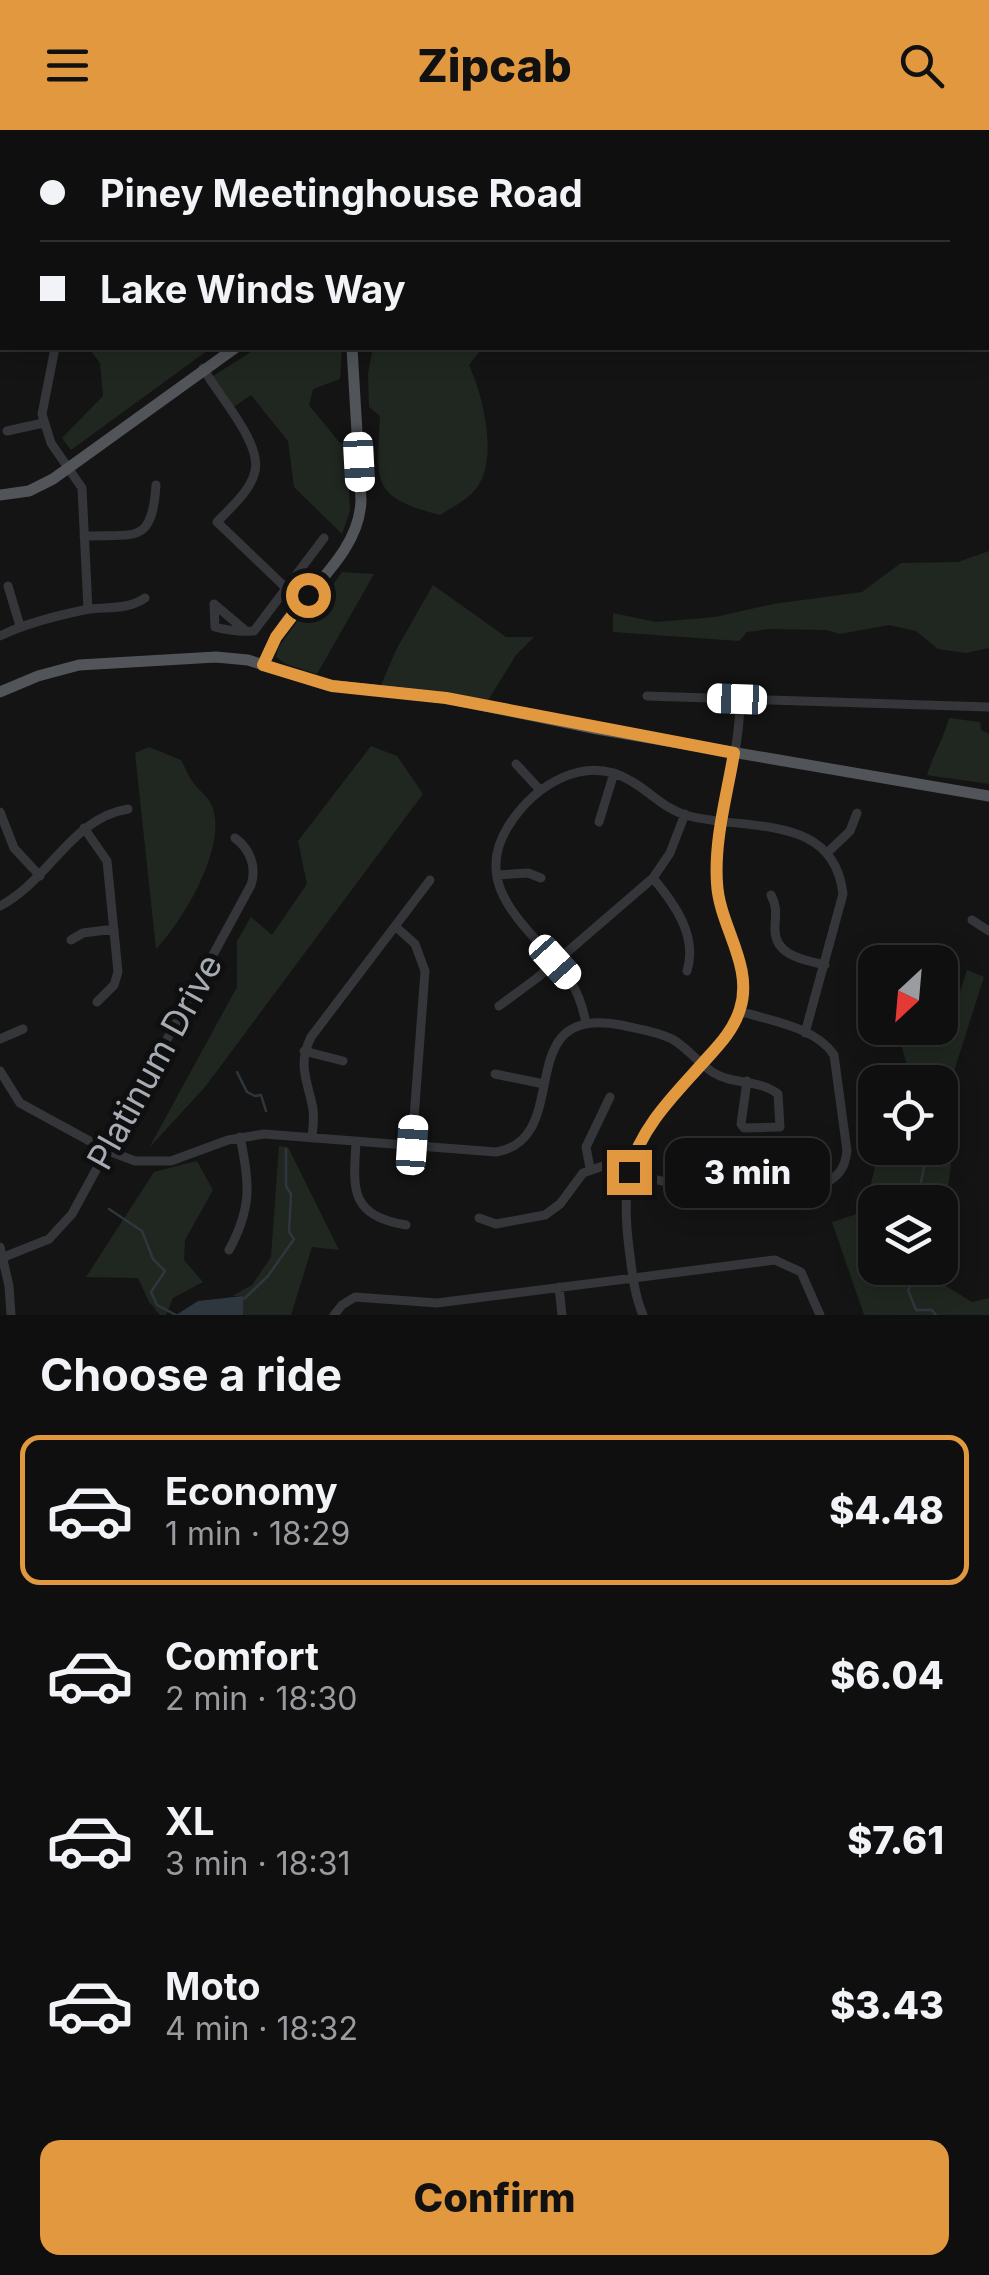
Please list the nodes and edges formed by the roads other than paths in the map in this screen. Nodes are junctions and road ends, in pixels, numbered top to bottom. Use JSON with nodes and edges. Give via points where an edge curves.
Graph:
{"nodes":[{"id":1,"x":55,"y":350,"type":"edge"},
{"id":2,"x":232,"y":350,"type":"edge"},
{"id":3,"x":352,"y":350,"type":"edge"},
{"id":4,"x":199,"y":371,"type":"junction"},
{"id":5,"x":43,"y":423,"type":"junction"},
{"id":6,"x":7,"y":431,"type":"dead end"},
{"id":7,"x":69,"y":468,"type":"junction"},
{"id":8,"x":156,"y":485,"type":"dead end"},
{"id":9,"x":0,"y":495,"type":"edge"},
{"id":10,"x":84,"y":536,"type":"junction"},
{"id":11,"x":324,"y":538,"type":"dead end"},
{"id":12,"x":8,"y":586,"type":"dead end"},
{"id":13,"x":286,"y":588,"type":"junction"},
{"id":14,"x":145,"y":598,"type":"dead end"},
{"id":15,"x":88,"y":609,"type":"junction"},
{"id":16,"x":20,"y":626,"type":"junction"},
{"id":17,"x":246,"y":631,"type":"dead end"},
{"id":18,"x":0,"y":636,"type":"edge"},
{"id":19,"x":263,"y":665,"type":"junction"},
{"id":20,"x":0,"y":692,"type":"edge"},
{"id":21,"x":647,"y":696,"type":"dead end"},
{"id":22,"x":740,"y":699,"type":"junction"},
{"id":23,"x":989,"y":707,"type":"edge"},
{"id":24,"x":734,"y":753,"type":"junction"},
{"id":25,"x":516,"y":764,"type":"dead end"},
{"id":26,"x":614,"y":773,"type":"junction"},
{"id":27,"x":540,"y":790,"type":"junction"},
{"id":28,"x":989,"y":796,"type":"edge"},
{"id":29,"x":128,"y":809,"type":"dead end"},
{"id":30,"x":0,"y":812,"type":"edge"},
{"id":31,"x":857,"y":813,"type":"dead end"},
{"id":32,"x":685,"y":814,"type":"junction"},
{"id":33,"x":723,"y":821,"type":"junction"},
{"id":34,"x":599,"y":822,"type":"dead end"},
{"id":35,"x":84,"y":828,"type":"junction"},
{"id":36,"x":235,"y":838,"type":"dead end"},
{"id":37,"x":828,"y":852,"type":"junction"},
{"id":38,"x":498,"y":875,"type":"junction"},
{"id":39,"x":40,"y":876,"type":"junction"},
{"id":40,"x":541,"y":878,"type":"dead end"},
{"id":41,"x":653,"y":878,"type":"junction"},
{"id":42,"x":430,"y":880,"type":"dead end"},
{"id":43,"x":771,"y":895,"type":"dead end"},
{"id":44,"x":0,"y":906,"type":"edge"},
{"id":45,"x":972,"y":920,"type":"dead end"},
{"id":46,"x":395,"y":926,"type":"junction"},
{"id":47,"x":114,"y":928,"type":"junction"},
{"id":48,"x":989,"y":931,"type":"edge"},
{"id":49,"x":71,"y":940,"type":"dead end"},
{"id":50,"x":555,"y":962,"type":"junction"},
{"id":51,"x":824,"y":965,"type":"junction"},
{"id":52,"x":688,"y":971,"type":"dead end"},
{"id":53,"x":97,"y":1002,"type":"dead end"},
{"id":54,"x":499,"y":1006,"type":"dead end"},
{"id":55,"x":740,"y":1010,"type":"junction"},
{"id":56,"x":586,"y":1023,"type":"junction"},
{"id":57,"x":23,"y":1028,"type":"dead end"},
{"id":58,"x":805,"y":1032,"type":"junction"},
{"id":59,"x":0,"y":1040,"type":"edge"},
{"id":60,"x":304,"y":1051,"type":"junction"},
{"id":61,"x":343,"y":1062,"type":"dead end"},
{"id":62,"x":702,"y":1064,"type":"junction"},
{"id":63,"x":0,"y":1071,"type":"edge"},
{"id":64,"x":495,"y":1074,"type":"dead end"},
{"id":65,"x":746,"y":1081,"type":"junction"},
{"id":66,"x":544,"y":1084,"type":"junction"},
{"id":67,"x":610,"y":1097,"type":"dead end"},
{"id":68,"x":240,"y":1137,"type":"junction"},
{"id":69,"x":312,"y":1138,"type":"junction"},
{"id":70,"x":356,"y":1142,"type":"junction"},
{"id":71,"x":412,"y":1145,"type":"junction"},
{"id":72,"x":106,"y":1150,"type":"junction"},
{"id":73,"x":590,"y":1168,"type":"junction"},
{"id":74,"x":629,"y":1172,"type":"junction"},
{"id":75,"x":479,"y":1218,"type":"dead end"},
{"id":76,"x":406,"y":1225,"type":"dead end"},
{"id":77,"x":229,"y":1250,"type":"dead end"},
{"id":78,"x":2,"y":1252,"type":"edge"},
{"id":79,"x":632,"y":1278,"type":"junction"},
{"id":80,"x":559,"y":1287,"type":"junction"},
{"id":81,"x":437,"y":1303,"type":"junction"},
{"id":82,"x":12,"y":1315,"type":"edge"},
{"id":83,"x":334,"y":1315,"type":"edge"},
{"id":84,"x":438,"y":1315,"type":"edge"},
{"id":85,"x":562,"y":1315,"type":"edge"},
{"id":86,"x":643,"y":1315,"type":"edge"},
{"id":87,"x":820,"y":1315,"type":"edge"}],
"edges":[{"from":1,"to":5,"type":"street"},
{"from":2,"to":4,"type":"main road"},
{"from":3,"to":19,"type":"main road","via":[[359,523],[285,623]]},
{"from":4,"to":7,"type":"main road"},
{"from":4,"to":13,"type":"street","via":[[253,442],[256,462],[252,478],[217,522]]},
{"from":5,"to":6,"type":"street"},
{"from":5,"to":7,"type":"street"},
{"from":7,"to":9,"type":"main road","via":[[38,488]]},
{"from":7,"to":10,"type":"street","via":[[82,488]]},
{"from":8,"to":10,"type":"street","via":[[153,517],[144,529]]},
{"from":10,"to":15,"type":"street"},
{"from":11,"to":13,"type":"street"},
{"from":12,"to":16,"type":"street"},
{"from":13,"to":17,"type":"street","via":[[254,631]]},
{"from":14,"to":15,"type":"street","via":[[133,606]]},
{"from":15,"to":16,"type":"street"},
{"from":16,"to":18,"type":"street"},
{"from":19,"to":20,"type":"main road","via":[[202,657],[80,665]]},
{"from":19,"to":24,"type":"main road","via":[[332,686],[446,698]]},
{"from":21,"to":22,"type":"street"},
{"from":22,"to":23,"type":"street"},
{"from":22,"to":24,"type":"street"},
{"from":24,"to":28,"type":"main road"},
{"from":24,"to":33,"type":"street"},
{"from":25,"to":27,"type":"street"},
{"from":26,"to":27,"type":"street","via":[[573,772]]},
{"from":26,"to":32,"type":"street"},
{"from":26,"to":34,"type":"street"},
{"from":27,"to":38,"type":"street","via":[[505,832]]},
{"from":29,"to":35,"type":"street"},
{"from":30,"to":39,"type":"street","via":[[14,848]]},
{"from":31,"to":37,"type":"street"},
{"from":32,"to":33,"type":"street"},
{"from":32,"to":41,"type":"street"},
{"from":33,"to":37,"type":"street","via":[[797,832]]},
{"from":33,"to":55,"type":"street","via":[[716,882],[742,972]]},
{"from":35,"to":39,"type":"street"},
{"from":35,"to":47,"type":"street","via":[[107,861]]},
{"from":36,"to":72,"type":"street","name":"Platinum Drive","via":[[252,862],[251,885]]},
{"from":37,"to":51,"type":"street","via":[[842,894]]},
{"from":38,"to":40,"type":"street"},
{"from":38,"to":50,"type":"street","via":[[508,908]]},
{"from":39,"to":44,"type":"street"},
{"from":41,"to":50,"type":"street"},
{"from":41,"to":52,"type":"street","via":[[681,916],[691,954]]},
{"from":42,"to":46,"type":"street"},
{"from":43,"to":51,"type":"street","via":[[779,944],[794,957]]},
{"from":45,"to":48,"type":"street"},
{"from":46,"to":60,"type":"street"},
{"from":46,"to":71,"type":"street","via":[[415,944],[425,971]]},
{"from":47,"to":49,"type":"street"},
{"from":47,"to":53,"type":"street","via":[[117,979]]},
{"from":50,"to":54,"type":"street"},
{"from":50,"to":56,"type":"street","via":[[577,992]]},
{"from":51,"to":58,"type":"street"},
{"from":55,"to":58,"type":"street"},
{"from":55,"to":62,"type":"street"},
{"from":56,"to":62,"type":"street","via":[[656,1032]]},
{"from":56,"to":66,"type":"street","via":[[556,1044]]},
{"from":57,"to":59,"type":"street"},
{"from":58,"to":74,"type":"street","via":[[826,1043],[836,1062],[847,1151],[836,1177],[824,1184],[727,1194]]},
{"from":60,"to":61,"type":"street"},
{"from":60,"to":69,"type":"street"},
{"from":62,"to":65,"type":"street","via":[[716,1075]]},
{"from":62,"to":74,"type":"street","via":[[648,1128]]},
{"from":63,"to":72,"type":"street","via":[[20,1103]]},
{"from":64,"to":66,"type":"street"},
{"from":65,"to":65,"type":"street","via":[[778,1094],[780,1127],[741,1124]]},
{"from":66,"to":71,"type":"street","via":[[534,1126],[510,1149]]},
{"from":67,"to":73,"type":"street","via":[[586,1148]]},
{"from":68,"to":69,"type":"street"},
{"from":68,"to":72,"type":"street","via":[[171,1161],[135,1160]]},
{"from":68,"to":77,"type":"street","via":[[248,1202]]},
{"from":69,"to":70,"type":"street"},
{"from":70,"to":71,"type":"street"},
{"from":70,"to":76,"type":"street","via":[[359,1201],[376,1218]]},
{"from":72,"to":78,"type":"street","name":"Platinum Drive","via":[[62,1228],[39,1245]]},
{"from":73,"to":74,"type":"street"},
{"from":73,"to":75,"type":"street","via":[[546,1215],[496,1224]]},
{"from":74,"to":79,"type":"street","via":[[625,1216]]},
{"from":78,"to":82,"type":"street"},
{"from":79,"to":80,"type":"street"},
{"from":79,"to":86,"type":"street"},
{"from":79,"to":87,"type":"street","via":[[784,1262],[801,1272]]},
{"from":80,"to":81,"type":"street"},
{"from":80,"to":85,"type":"street"},
{"from":81,"to":83,"type":"street","via":[[356,1297]]},
{"from":81,"to":84,"type":"street"}]}
